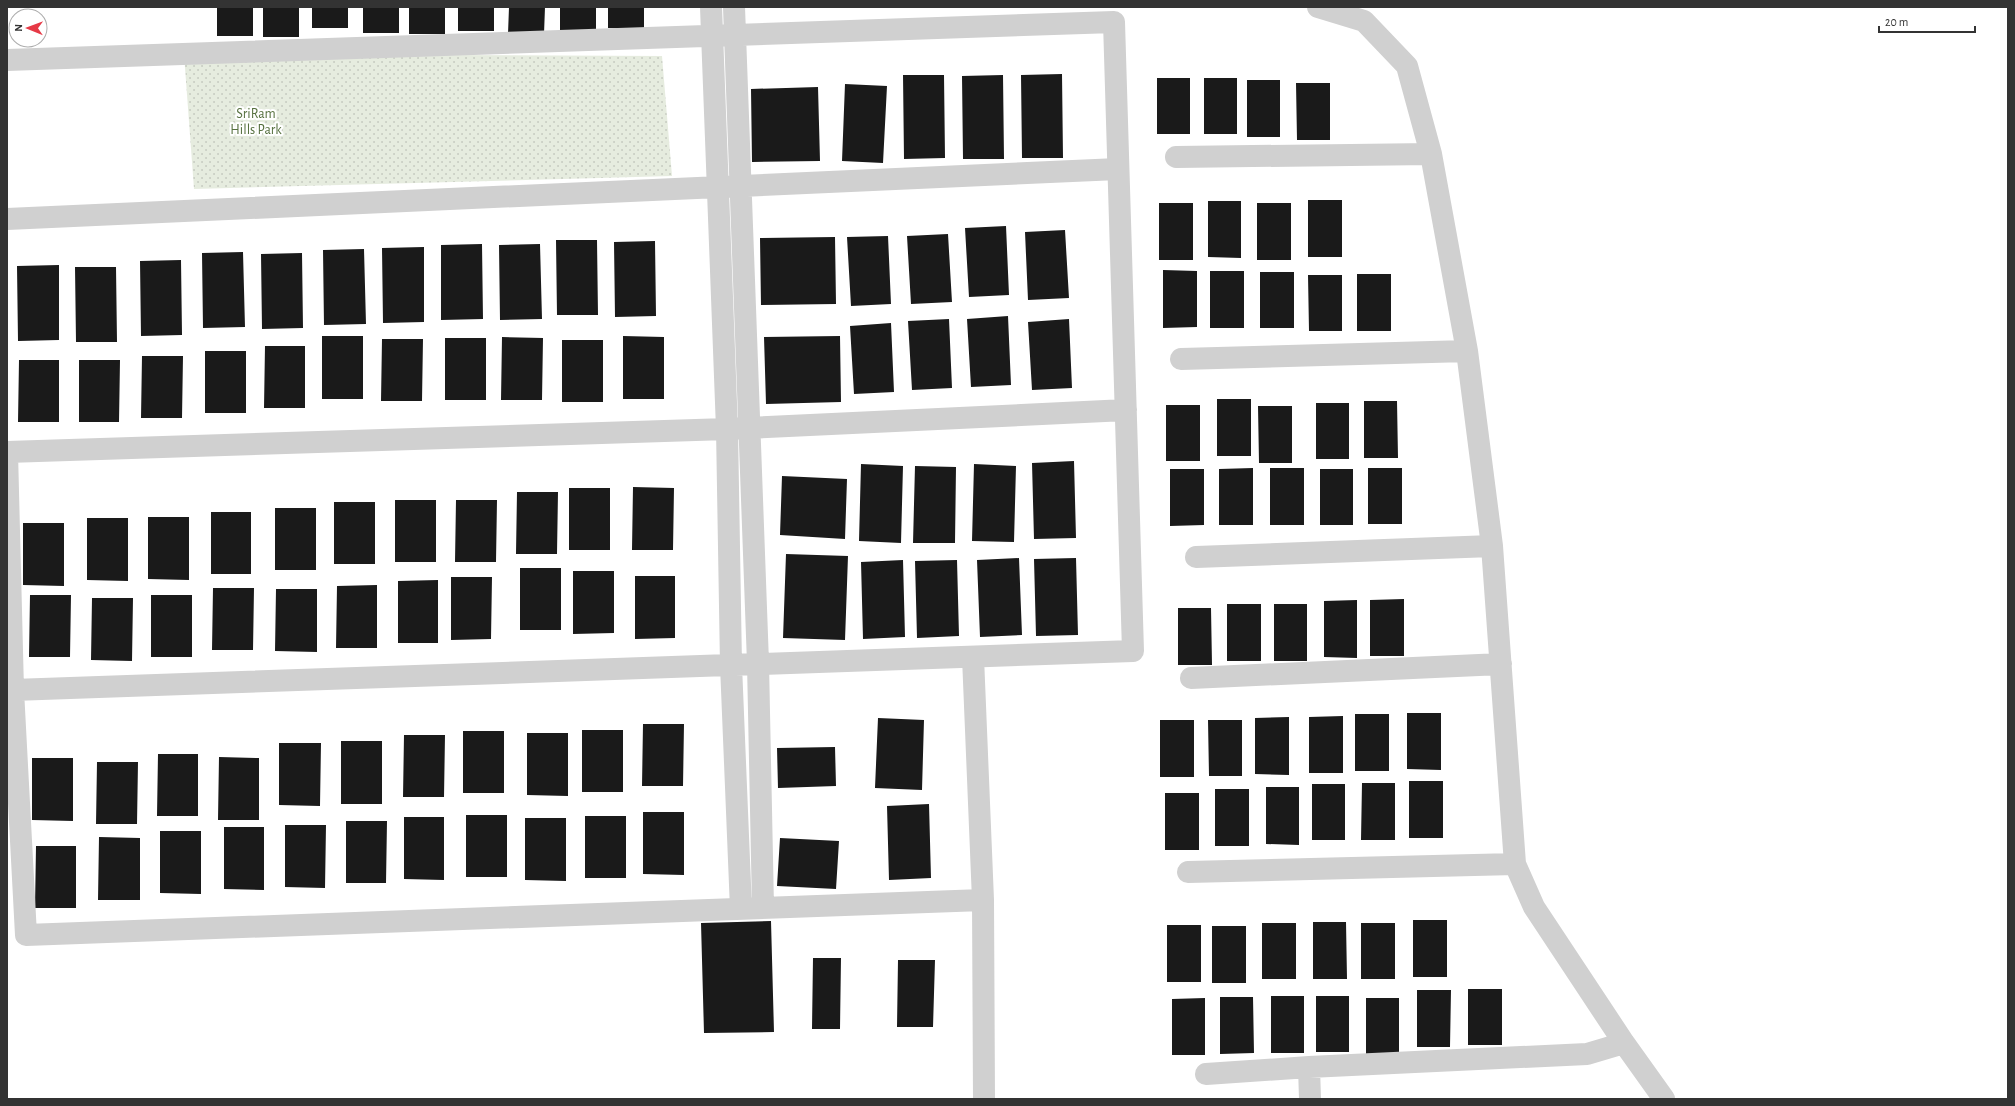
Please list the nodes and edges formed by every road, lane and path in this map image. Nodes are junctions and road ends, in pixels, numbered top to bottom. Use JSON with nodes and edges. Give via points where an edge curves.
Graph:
{"nodes":[{"id":1,"x":711,"y":7,"type":"edge"},
{"id":2,"x":734,"y":7,"type":"edge"},
{"id":3,"x":1318,"y":7,"type":"edge"},
{"id":4,"x":735,"y":34,"type":"junction"},
{"id":5,"x":712,"y":36,"type":"junction"},
{"id":6,"x":7,"y":60,"type":"edge"},
{"id":7,"x":1431,"y":154,"type":"junction"},
{"id":8,"x":1176,"y":157,"type":"dead end"},
{"id":9,"x":1118,"y":169,"type":"junction"},
{"id":10,"x":740,"y":186,"type":"junction"},
{"id":11,"x":718,"y":188,"type":"junction"},
{"id":12,"x":7,"y":219,"type":"edge"},
{"id":13,"x":1467,"y":351,"type":"junction"},
{"id":14,"x":1181,"y":359,"type":"dead end"},
{"id":15,"x":1126,"y":410,"type":"junction"},
{"id":16,"x":749,"y":427,"type":"junction"},
{"id":17,"x":727,"y":429,"type":"junction"},
{"id":18,"x":7,"y":452,"type":"edge"},
{"id":19,"x":1492,"y":546,"type":"junction"},
{"id":20,"x":1196,"y":557,"type":"dead end"},
{"id":21,"x":973,"y":657,"type":"junction"},
{"id":22,"x":758,"y":663,"type":"junction"},
{"id":23,"x":1501,"y":664,"type":"junction"},
{"id":24,"x":731,"y":665,"type":"junction"},
{"id":25,"x":1191,"y":678,"type":"dead end"},
{"id":26,"x":13,"y":690,"type":"junction"},
{"id":27,"x":1514,"y":864,"type":"junction"},
{"id":28,"x":1188,"y":872,"type":"dead end"},
{"id":29,"x":983,"y":900,"type":"junction"},
{"id":30,"x":763,"y":907,"type":"junction"},
{"id":31,"x":741,"y":909,"type":"junction"},
{"id":32,"x":1624,"y":1043,"type":"junction"},
{"id":33,"x":1309,"y":1067,"type":"junction"},
{"id":34,"x":1206,"y":1074,"type":"dead end"},
{"id":35,"x":984,"y":1099,"type":"edge"},
{"id":36,"x":1310,"y":1099,"type":"edge"},
{"id":37,"x":1664,"y":1099,"type":"edge"}],
"edges":[{"from":1,"to":5,"type":"street"},
{"from":2,"to":4,"type":"street"},
{"from":3,"to":7,"type":"street","via":[[1364,21],[1407,66]]},
{"from":4,"to":5,"type":"street"},
{"from":4,"to":9,"type":"street","via":[[1114,22]]},
{"from":4,"to":10,"type":"street"},
{"from":5,"to":6,"type":"street"},
{"from":5,"to":11,"type":"street"},
{"from":7,"to":8,"type":"street"},
{"from":7,"to":13,"type":"street"},
{"from":9,"to":10,"type":"street"},
{"from":9,"to":15,"type":"street"},
{"from":10,"to":11,"type":"street"},
{"from":10,"to":16,"type":"street"},
{"from":11,"to":12,"type":"street"},
{"from":11,"to":17,"type":"street"},
{"from":13,"to":14,"type":"street"},
{"from":13,"to":19,"type":"street"},
{"from":15,"to":16,"type":"street"},
{"from":15,"to":21,"type":"street","via":[[1133,651]]},
{"from":16,"to":17,"type":"street"},
{"from":16,"to":22,"type":"street"},
{"from":17,"to":18,"type":"street"},
{"from":17,"to":24,"type":"street"},
{"from":18,"to":26,"type":"street"},
{"from":19,"to":20,"type":"street"},
{"from":19,"to":23,"type":"street"},
{"from":21,"to":22,"type":"street"},
{"from":21,"to":29,"type":"street"},
{"from":22,"to":24,"type":"street"},
{"from":22,"to":30,"type":"street"},
{"from":23,"to":25,"type":"street"},
{"from":23,"to":27,"type":"street"},
{"from":24,"to":26,"type":"street"},
{"from":24,"to":31,"type":"street"},
{"from":26,"to":31,"type":"street","via":[[26,935]]},
{"from":27,"to":28,"type":"street"},
{"from":27,"to":32,"type":"street","via":[[1534,907]]},
{"from":29,"to":30,"type":"street"},
{"from":29,"to":35,"type":"street"},
{"from":30,"to":31,"type":"street"},
{"from":32,"to":33,"type":"street","via":[[1587,1054]]},
{"from":32,"to":37,"type":"street"},
{"from":33,"to":34,"type":"street"},
{"from":33,"to":36,"type":"street"}]}
